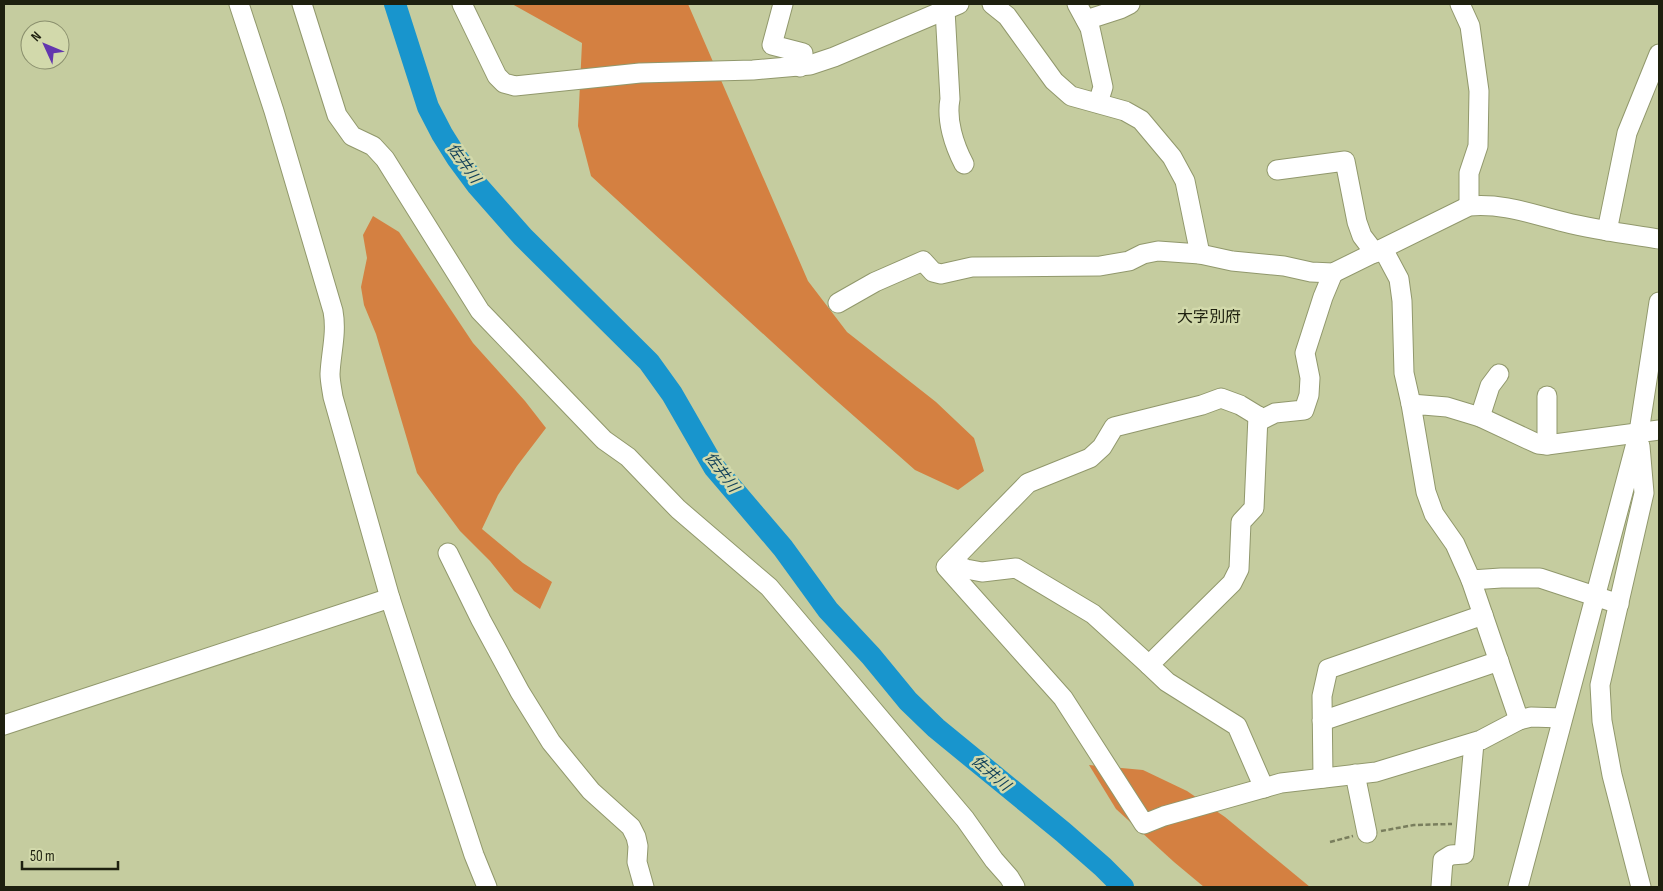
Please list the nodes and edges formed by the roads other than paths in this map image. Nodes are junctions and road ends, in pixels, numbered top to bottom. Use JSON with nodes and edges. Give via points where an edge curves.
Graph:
{"nodes":[{"id":1,"x":239,"y":4,"type":"edge"},
{"id":2,"x":302,"y":4,"type":"edge"},
{"id":3,"x":462,"y":4,"type":"edge"},
{"id":4,"x":783,"y":4,"type":"edge"},
{"id":5,"x":992,"y":4,"type":"edge"},
{"id":6,"x":1130,"y":4,"type":"edge"},
{"id":7,"x":1460,"y":4,"type":"edge"},
{"id":8,"x":952,"y":7,"type":"edge"},
{"id":9,"x":1082,"y":12,"type":"edge"},
{"id":10,"x":1659,"y":54,"type":"edge"},
{"id":11,"x":800,"y":67,"type":"junction"},
{"id":12,"x":1098,"y":103,"type":"junction"},
{"id":13,"x":964,"y":164,"type":"dead end"},
{"id":14,"x":1277,"y":170,"type":"dead end"},
{"id":15,"x":1469,"y":206,"type":"junction"},
{"id":16,"x":1607,"y":231,"type":"junction"},
{"id":17,"x":1659,"y":239,"type":"edge"},
{"id":18,"x":1379,"y":250,"type":"junction"},
{"id":19,"x":1200,"y":254,"type":"junction"},
{"id":20,"x":1333,"y":273,"type":"junction"},
{"id":21,"x":838,"y":302,"type":"dead end"},
{"id":22,"x":1659,"y":302,"type":"edge"},
{"id":23,"x":1499,"y":374,"type":"dead end"},
{"id":24,"x":1547,"y":396,"type":"dead end"},
{"id":25,"x":1411,"y":404,"type":"junction"},
{"id":26,"x":1258,"y":416,"type":"junction"},
{"id":27,"x":1480,"y":417,"type":"junction"},
{"id":28,"x":1659,"y":430,"type":"edge"},
{"id":29,"x":1639,"y":432,"type":"junction"},
{"id":30,"x":1547,"y":445,"type":"junction"},
{"id":31,"x":448,"y":552,"type":"dead end"},
{"id":32,"x":950,"y":563,"type":"junction"},
{"id":33,"x":1471,"y":580,"type":"junction"},
{"id":34,"x":1594,"y":596,"type":"junction"},
{"id":35,"x":390,"y":598,"type":"junction"},
{"id":36,"x":1619,"y":604,"type":"junction"},
{"id":37,"x":1483,"y":614,"type":"junction"},
{"id":38,"x":1499,"y":661,"type":"junction"},
{"id":39,"x":1149,"y":665,"type":"junction"},
{"id":40,"x":1562,"y":718,"type":"junction"},
{"id":41,"x":1519,"y":720,"type":"junction"},
{"id":42,"x":1322,"y":721,"type":"junction"},
{"id":43,"x":4,"y":725,"type":"edge"},
{"id":44,"x":1474,"y":742,"type":"junction"},
{"id":45,"x":1355,"y":774,"type":"junction"},
{"id":46,"x":1323,"y":778,"type":"junction"},
{"id":47,"x":1264,"y":788,"type":"junction"},
{"id":48,"x":1368,"y":833,"type":"road end"},
{"id":49,"x":1441,"y":886,"type":"dead end"},
{"id":50,"x":487,"y":887,"type":"edge"},
{"id":51,"x":644,"y":887,"type":"edge"},
{"id":52,"x":1015,"y":887,"type":"edge"},
{"id":53,"x":1518,"y":887,"type":"edge"},
{"id":54,"x":1641,"y":887,"type":"edge"}],
"edges":[{"from":1,"to":35,"type":"street","via":[[330,299],[335,319],[330,374],[333,397]]},
{"from":2,"to":52,"type":"street","via":[[337,115],[352,136],[373,146],[386,159],[480,311],[604,440],[628,457],[678,509],[769,587],[965,819]]},
{"from":3,"to":11,"type":"street","via":[[499,80],[509,85],[640,73]]},
{"from":4,"to":11,"type":"street","via":[[772,46],[803,53]]},
{"from":5,"to":12,"type":"street","via":[[1007,16],[1054,81],[1071,96]]},
{"from":6,"to":9,"type":"street","via":[[1120,9]]},
{"from":7,"to":15,"type":"street","via":[[1470,26],[1479,91],[1478,146],[1469,173]]},
{"from":8,"to":11,"type":"street","via":[[834,57]]},
{"from":8,"to":13,"type":"street","via":[[948,112],[957,151]]},
{"from":9,"to":12,"type":"street","via":[[1090,28],[1103,87]]},
{"from":10,"to":16,"type":"street","via":[[1627,133]]},
{"from":12,"to":19,"type":"street","via":[[1141,120],[1172,157],[1185,181]]},
{"from":14,"to":18,"type":"street","via":[[1345,160],[1362,236]]},
{"from":15,"to":16,"type":"street","via":[[1503,206]]},
{"from":15,"to":18,"type":"street"},
{"from":16,"to":17,"type":"street"},
{"from":18,"to":20,"type":"street"},
{"from":18,"to":25,"type":"street","via":[[1399,280],[1404,373]]},
{"from":19,"to":20,"type":"street"},
{"from":19,"to":21,"type":"street","via":[[1158,251],[1100,266],[972,267],[941,274],[933,272],[923,261]]},
{"from":20,"to":26,"type":"street","via":[[1304,353],[1310,378],[1304,410],[1275,413],[1263,419]]},
{"from":22,"to":29,"type":"street"},
{"from":23,"to":27,"type":"street","via":[[1490,386]]},
{"from":24,"to":30,"type":"street"},
{"from":25,"to":27,"type":"street","via":[[1447,407]]},
{"from":25,"to":33,"type":"street","via":[[1426,492],[1434,514],[1455,544]]},
{"from":26,"to":32,"type":"street","via":[[1221,398],[1114,427],[1102,447],[1090,458],[1028,483]]},
{"from":26,"to":39,"type":"street","via":[[1254,508],[1241,522],[1239,569],[1232,583]]},
{"from":27,"to":30,"type":"street","via":[[1538,444]]},
{"from":28,"to":29,"type":"street"},
{"from":29,"to":30,"type":"street"},
{"from":29,"to":34,"type":"street"},
{"from":29,"to":36,"type":"street","via":[[1644,493]]},
{"from":31,"to":51,"type":"street","via":[[520,692],[551,742],[591,792],[631,827],[638,846],[637,862]]},
{"from":32,"to":39,"type":"street","via":[[982,572],[1016,568],[1094,614]]},
{"from":32,"to":47,"type":"street","via":[[946,567],[1063,698],[1144,824]]},
{"from":33,"to":34,"type":"street","via":[[1540,578]]},
{"from":33,"to":37,"type":"street"},
{"from":34,"to":36,"type":"street"},
{"from":34,"to":40,"type":"street"},
{"from":35,"to":43,"type":"street"},
{"from":35,"to":50,"type":"street"},
{"from":36,"to":54,"type":"street","via":[[1600,684],[1602,721],[1612,775]]},
{"from":37,"to":38,"type":"street"},
{"from":37,"to":42,"type":"street","via":[[1328,668],[1322,696]]},
{"from":38,"to":41,"type":"street"},
{"from":38,"to":42,"type":"street"},
{"from":39,"to":47,"type":"street","via":[[1167,682],[1237,726]]},
{"from":40,"to":41,"type":"street"},
{"from":40,"to":53,"type":"street"},
{"from":41,"to":44,"type":"street"},
{"from":42,"to":46,"type":"street"},
{"from":44,"to":45,"type":"street","via":[[1376,772]]},
{"from":44,"to":49,"type":"street","via":[[1464,854],[1443,860]]},
{"from":45,"to":46,"type":"street"},
{"from":45,"to":48,"type":"street"},
{"from":46,"to":47,"type":"street"}]}
